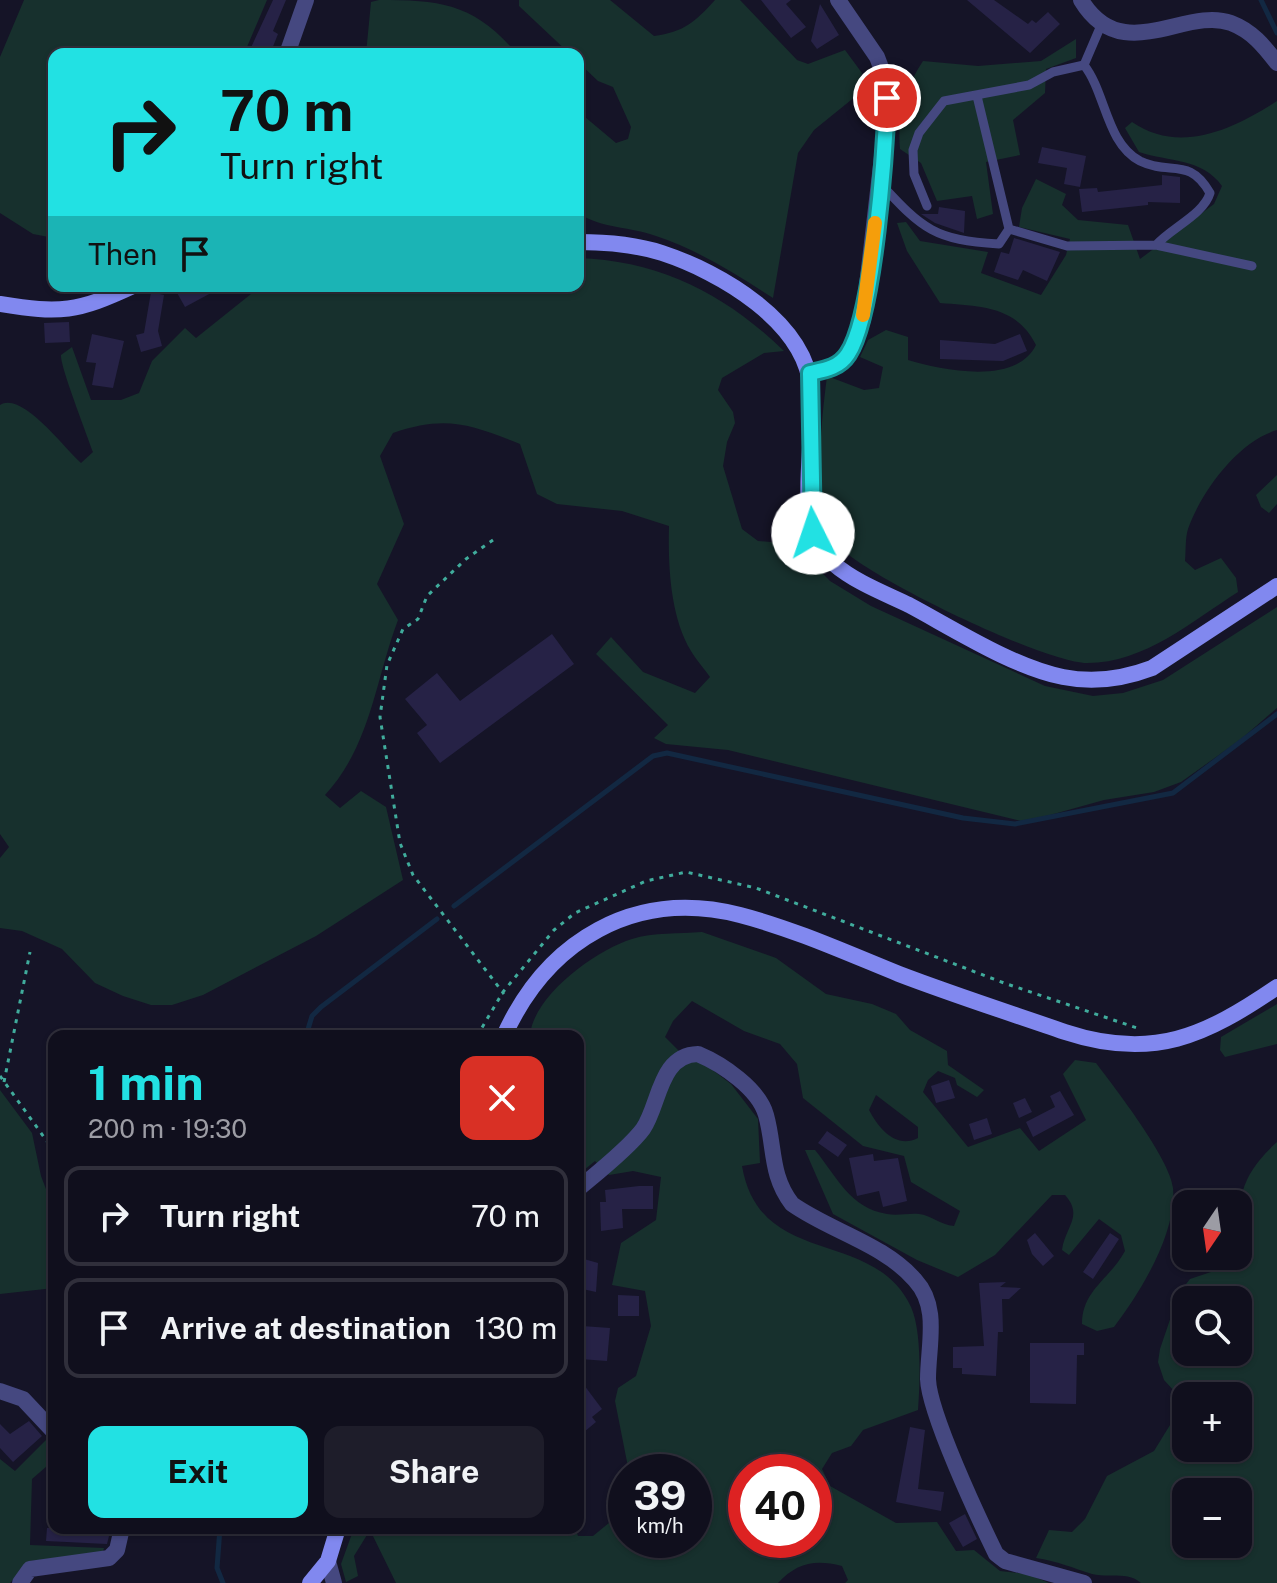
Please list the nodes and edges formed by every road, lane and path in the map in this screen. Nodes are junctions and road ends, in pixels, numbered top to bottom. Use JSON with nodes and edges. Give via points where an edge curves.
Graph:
{"nodes":[{"id":1,"x":306,"y":0,"type":"edge"},
{"id":2,"x":838,"y":0,"type":"edge"},
{"id":3,"x":1081,"y":0,"type":"edge"},
{"id":4,"x":1102,"y":23,"type":"junction"},
{"id":5,"x":289,"y":48,"type":"edge"},
{"id":6,"x":1277,"y":63,"type":"edge"},
{"id":7,"x":1084,"y":65,"type":"junction"},
{"id":8,"x":977,"y":96,"type":"junction"},
{"id":9,"x":880,"y":183,"type":"junction"},
{"id":10,"x":927,"y":206,"type":"dead end"},
{"id":11,"x":1009,"y":229,"type":"junction"},
{"id":12,"x":584,"y":242,"type":"edge"},
{"id":13,"x":1156,"y":245,"type":"junction"},
{"id":14,"x":1252,"y":266,"type":"dead end"},
{"id":15,"x":120,"y":292,"type":"edge"},
{"id":16,"x":0,"y":304,"type":"edge"},
{"id":17,"x":810,"y":373,"type":"junction"},
{"id":18,"x":493,"y":540,"type":"dead end"},
{"id":19,"x":1277,"y":586,"type":"edge"},
{"id":20,"x":30,"y":952,"type":"dead end"},
{"id":21,"x":1277,"y":987,"type":"edge"},
{"id":22,"x":503,"y":992,"type":"junction"},
{"id":23,"x":517,"y":1009,"type":"junction"},
{"id":24,"x":481,"y":1030,"type":"edge"},
{"id":25,"x":507,"y":1030,"type":"edge"},
{"id":26,"x":0,"y":1076,"type":"edge"},
{"id":27,"x":4,"y":1082,"type":"junction"},
{"id":28,"x":48,"y":1143,"type":"edge"},
{"id":29,"x":584,"y":1183,"type":"edge"},
{"id":30,"x":0,"y":1391,"type":"edge"},
{"id":31,"x":48,"y":1426,"type":"edge"},
{"id":32,"x":121,"y":1534,"type":"edge"},
{"id":33,"x":336,"y":1534,"type":"edge"},
{"id":34,"x":328,"y":1561,"type":"junction"},
{"id":35,"x":20,"y":1583,"type":"edge"},
{"id":36,"x":310,"y":1583,"type":"edge"},
{"id":37,"x":334,"y":1583,"type":"edge"},
{"id":38,"x":1084,"y":1583,"type":"edge"}],
"edges":[{"from":1,"to":5,"type":"street"},
{"from":2,"to":9,"type":"street","via":[[885,78]]},
{"from":3,"to":4,"type":"street"},
{"from":4,"to":6,"type":"street","via":[[1150,32],[1228,21],[1252,33]]},
{"from":4,"to":7,"type":"lane"},
{"from":7,"to":8,"type":"lane"},
{"from":7,"to":13,"type":"lane","via":[[1097,82],[1116,137],[1127,151],[1142,162],[1201,176],[1210,193],[1208,201]]},
{"from":8,"to":10,"type":"lane","via":[[944,101],[919,133],[912,158]]},
{"from":8,"to":11,"type":"lane"},
{"from":9,"to":11,"type":"lane","via":[[935,234],[999,244]]},
{"from":9,"to":17,"type":"street","via":[[863,320],[846,357],[836,366]]},
{"from":11,"to":13,"type":"lane","via":[[1067,246]]},
{"from":12,"to":17,"type":"street","via":[[618,242],[698,268],[773,315],[791,334]]},
{"from":13,"to":14,"type":"lane"},
{"from":15,"to":16,"type":"street","via":[[65,312]]},
{"from":17,"to":19,"type":"street","via":[[810,513],[822,551],[854,577],[1024,663],[1078,679],[1132,675],[1152,668]]},
{"from":18,"to":22,"type":"path","via":[[427,596],[418,619],[403,629],[387,665],[380,717],[400,843],[413,875]]},
{"from":20,"to":27,"type":"path"},
{"from":21,"to":23,"type":"street","via":[[1222,1022],[1180,1040],[1110,1044],[739,915],[671,909],[623,920],[582,939],[546,967]]},
{"from":22,"to":23,"type":"path"},
{"from":22,"to":24,"type":"path"},
{"from":23,"to":25,"type":"street"},
{"from":26,"to":27,"type":"path"},
{"from":27,"to":28,"type":"path"},
{"from":29,"to":38,"type":"street","via":[[643,1129],[673,1062],[698,1054],[749,1090],[766,1114],[775,1173],[792,1204],[903,1267],[929,1300],[928,1383],[934,1410],[996,1554]]},
{"from":30,"to":31,"type":"street","via":[[23,1399]]},
{"from":32,"to":35,"type":"street","via":[[109,1558],[30,1569]]},
{"from":33,"to":34,"type":"street"},
{"from":34,"to":36,"type":"street"},
{"from":34,"to":37,"type":"street"}]}
